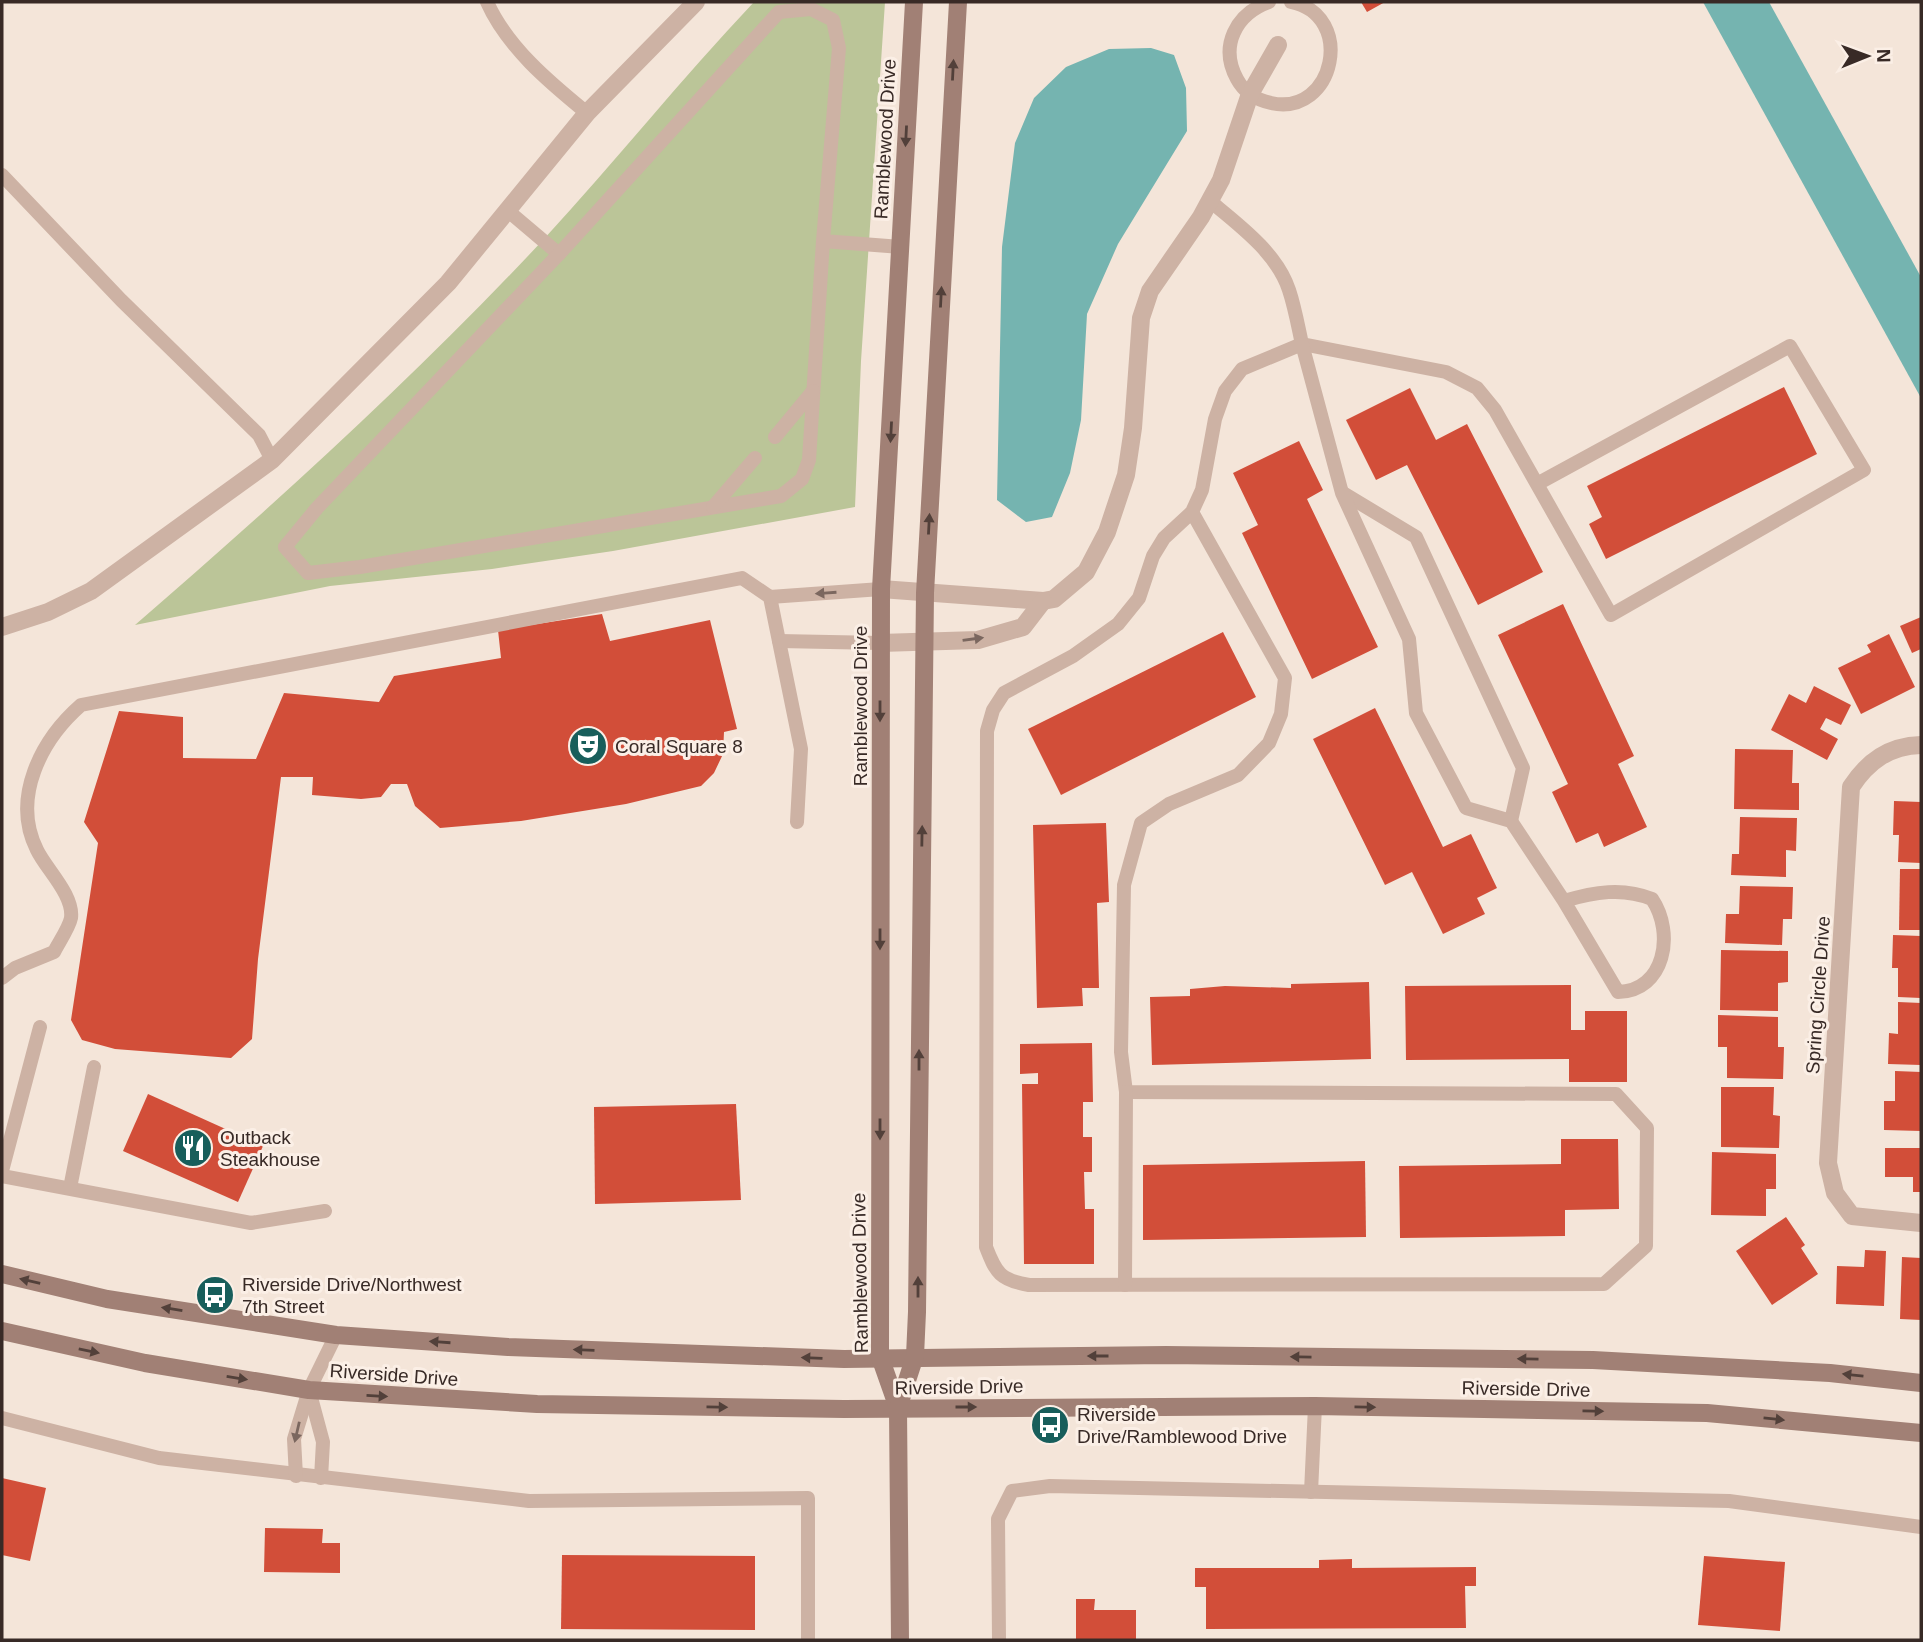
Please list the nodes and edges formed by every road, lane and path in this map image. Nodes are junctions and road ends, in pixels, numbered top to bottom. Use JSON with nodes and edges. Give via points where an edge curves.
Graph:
{"nodes":[{"id":1,"x":487,"y":2,"type":"edge"},
{"id":2,"x":696,"y":2,"type":"edge"},
{"id":3,"x":1269,"y":2,"type":"edge"},
{"id":4,"x":1291,"y":2,"type":"edge"},
{"id":5,"x":957,"y":8,"type":"edge"},
{"id":6,"x":913,"y":10,"type":"edge"},
{"id":7,"x":1278,"y":45,"type":"dead end"},
{"id":8,"x":1250,"y":94,"type":"junction"},
{"id":9,"x":587,"y":113,"type":"junction"},
{"id":10,"x":2,"y":175,"type":"edge"},
{"id":11,"x":1210,"y":201,"type":"junction"},
{"id":12,"x":507,"y":210,"type":"junction"},
{"id":13,"x":823,"y":241,"type":"junction"},
{"id":14,"x":901,"y":247,"type":"junction"},
{"id":15,"x":559,"y":254,"type":"junction"},
{"id":16,"x":1302,"y":344,"type":"junction"},
{"id":17,"x":813,"y":391,"type":"junction"},
{"id":18,"x":775,"y":437,"type":"dead end"},
{"id":19,"x":755,"y":458,"type":"dead end"},
{"id":20,"x":272,"y":460,"type":"junction"},
{"id":21,"x":1537,"y":484,"type":"junction"},
{"id":22,"x":1342,"y":493,"type":"junction"},
{"id":23,"x":713,"y":507,"type":"junction"},
{"id":24,"x":1192,"y":512,"type":"junction"},
{"id":25,"x":881,"y":589,"type":"junction"},
{"id":26,"x":925,"y":593,"type":"junction"},
{"id":27,"x":770,"y":597,"type":"junction"},
{"id":28,"x":1043,"y":601,"type":"junction"},
{"id":29,"x":2,"y":626,"type":"edge"},
{"id":30,"x":779,"y":641,"type":"junction"},
{"id":31,"x":880,"y":643,"type":"junction"},
{"id":32,"x":924,"y":643,"type":"junction"},
{"id":33,"x":1921,"y":745,"type":"edge"},
{"id":34,"x":1511,"y":821,"type":"junction"},
{"id":35,"x":797,"y":822,"type":"dead end"},
{"id":36,"x":1564,"y":901,"type":"junction"},
{"id":37,"x":2,"y":978,"type":"edge"},
{"id":38,"x":40,"y":1027,"type":"dead end"},
{"id":39,"x":94,"y":1067,"type":"dead end"},
{"id":40,"x":1126,"y":1092,"type":"junction"},
{"id":41,"x":2,"y":1171,"type":"edge"},
{"id":42,"x":2,"y":1177,"type":"edge"},
{"id":43,"x":70,"y":1188,"type":"junction"},
{"id":44,"x":325,"y":1211,"type":"dead end"},
{"id":45,"x":1921,"y":1223,"type":"edge"},
{"id":46,"x":2,"y":1275,"type":"edge"},
{"id":47,"x":1125,"y":1285,"type":"junction"},
{"id":48,"x":2,"y":1331,"type":"edge"},
{"id":49,"x":336,"y":1335,"type":"junction"},
{"id":50,"x":915,"y":1356,"type":"junction"},
{"id":51,"x":880,"y":1357,"type":"junction"},
{"id":52,"x":1921,"y":1382,"type":"edge"},
{"id":53,"x":309,"y":1390,"type":"junction"},
{"id":54,"x":1315,"y":1406,"type":"junction"},
{"id":55,"x":898,"y":1408,"type":"junction"},
{"id":56,"x":2,"y":1419,"type":"edge"},
{"id":57,"x":1921,"y":1433,"type":"edge"},
{"id":58,"x":296,"y":1476,"type":"junction"},
{"id":59,"x":321,"y":1478,"type":"junction"},
{"id":60,"x":1311,"y":1492,"type":"junction"},
{"id":61,"x":1921,"y":1527,"type":"edge"},
{"id":62,"x":808,"y":1640,"type":"edge"},
{"id":63,"x":901,"y":1640,"type":"edge"},
{"id":64,"x":999,"y":1640,"type":"edge"}],
"edges":[{"from":1,"to":9,"type":"lane","via":[[495,20],[522,53]]},
{"from":2,"to":9,"type":"street"},
{"from":3,"to":8,"type":"lane","via":[[1244,16],[1230,41],[1233,71]]},
{"from":4,"to":8,"type":"lane","via":[[1311,11],[1329,34],[1331,63],[1326,77],[1317,89],[1292,103],[1277,104]]},
{"from":26,"to":5,"type":"street","name":"Ramblewood Drive","one_way":true},
{"from":6,"to":14,"type":"street","name":"Ramblewood Drive","one_way":true},
{"from":7,"to":8,"type":"street"},
{"from":8,"to":11,"type":"street"},
{"from":9,"to":12,"type":"street"},
{"from":10,"to":20,"type":"lane","via":[[259,435]]},
{"from":11,"to":16,"type":"lane","via":[[1271,258],[1289,288]]},
{"from":11,"to":28,"type":"street","via":[[1150,291],[1141,318],[1126,475],[1107,532],[1086,572],[1054,599]]},
{"from":12,"to":15,"type":"lane"},
{"from":12,"to":20,"type":"street","via":[[448,283]]},
{"from":13,"to":14,"type":"lane"},
{"from":13,"to":15,"type":"lane","via":[[839,48],[833,20],[811,9],[779,12]]},
{"from":13,"to":17,"type":"lane"},
{"from":14,"to":25,"type":"street","name":"Ramblewood Drive","one_way":true},
{"from":15,"to":23,"type":"lane","via":[[285,547],[308,573]]},
{"from":16,"to":21,"type":"lane","via":[[1446,372],[1477,388],[1495,410]]},
{"from":16,"to":22,"type":"lane"},
{"from":16,"to":24,"type":"lane","via":[[1242,369],[1224,391],[1202,490]]},
{"from":17,"to":18,"type":"lane"},
{"from":17,"to":23,"type":"lane","via":[[809,460],[803,479],[780,496]]},
{"from":19,"to":23,"type":"lane"},
{"from":20,"to":29,"type":"street","via":[[91,592]]},
{"from":21,"to":21,"type":"lane","via":[[1611,615],[1864,470],[1790,346]]},
{"from":22,"to":34,"type":"lane","via":[[1409,639],[1416,713],[1466,808]]},
{"from":22,"to":34,"type":"lane","via":[[1416,537],[1523,768]]},
{"from":24,"to":40,"type":"lane","via":[[1285,678],[1281,714],[1269,743],[1238,775],[1169,804],[1141,823],[1124,885],[1121,1052]]},
{"from":24,"to":47,"type":"lane","via":[[1164,538],[1139,598],[1118,624],[1073,656],[1004,693],[987,731],[986,1247],[995,1269],[1009,1282]]},
{"from":25,"to":26,"type":"street"},
{"from":25,"to":27,"type":"lane","one_way":true},
{"from":25,"to":31,"type":"street","name":"Ramblewood Drive"},
{"from":26,"to":28,"type":"street"},
{"from":26,"to":32,"type":"street","name":"Ramblewood Drive"},
{"from":27,"to":30,"type":"lane"},
{"from":27,"to":37,"type":"lane","via":[[742,579],[81,705],[62,722],[37,760],[29,791],[28,821],[36,849],[68,902],[71,918],[54,952]]},
{"from":32,"to":28,"type":"street","one_way":true,"via":[[978,640],[1023,627]]},
{"from":30,"to":31,"type":"lane"},
{"from":30,"to":35,"type":"lane","via":[[801,749]]},
{"from":31,"to":32,"type":"street"},
{"from":31,"to":51,"type":"street","name":"Ramblewood Drive","one_way":true},
{"from":50,"to":32,"type":"street","name":"Ramblewood Drive","one_way":true},
{"from":33,"to":45,"type":"street","name":"Spring Circle Drive","via":[[1885,753],[1864,768],[1852,787],[1828,1163],[1835,1193],[1852,1216]]},
{"from":34,"to":36,"type":"lane"},
{"from":36,"to":36,"type":"lane","via":[[1618,992],[1643,986],[1655,974],[1664,940],[1663,922],[1652,899],[1606,891]]},
{"from":38,"to":41,"type":"lane"},
{"from":39,"to":43,"type":"lane"},
{"from":40,"to":47,"type":"lane"},
{"from":40,"to":47,"type":"lane","via":[[1616,1094],[1647,1128],[1646,1246],[1604,1284]]},
{"from":42,"to":43,"type":"lane"},
{"from":43,"to":44,"type":"lane","via":[[251,1223]]},
{"from":49,"to":46,"type":"street","name":"Riverside Drive","one_way":true,"via":[[107,1299]]},
{"from":48,"to":53,"type":"street","name":"Riverside Drive","one_way":true,"via":[[145,1363]]},
{"from":51,"to":49,"type":"street","name":"Riverside Drive","one_way":true,"via":[[509,1347]]},
{"from":49,"to":53,"type":"lane"},
{"from":50,"to":51,"type":"street","name":"Riverside Drive"},
{"from":52,"to":50,"type":"street","name":"Riverside Drive","one_way":true,"via":[[1593,1360]]},
{"from":50,"to":55,"type":"street","name":"Ramblewood Drive"},
{"from":51,"to":55,"type":"street","name":"Ramblewood Drive"},
{"from":53,"to":55,"type":"street","name":"Riverside Drive","one_way":true,"via":[[537,1404]]},
{"from":53,"to":58,"type":"lane","one_way":true,"via":[[294,1439]]},
{"from":53,"to":59,"type":"lane","via":[[323,1442]]},
{"from":55,"to":54,"type":"street","name":"Riverside Drive","one_way":true},
{"from":54,"to":57,"type":"street","name":"Riverside Drive","one_way":true,"via":[[1706,1413]]},
{"from":54,"to":60,"type":"lane"},
{"from":55,"to":63,"type":"street","name":"Ramblewood Drive"},
{"from":56,"to":58,"type":"lane","via":[[159,1458]]},
{"from":58,"to":59,"type":"lane"},
{"from":59,"to":62,"type":"lane","via":[[529,1501],[808,1498]]},
{"from":60,"to":61,"type":"lane","via":[[1730,1501]]},
{"from":60,"to":64,"type":"lane","via":[[1050,1486],[1012,1491],[998,1520]]}]}
